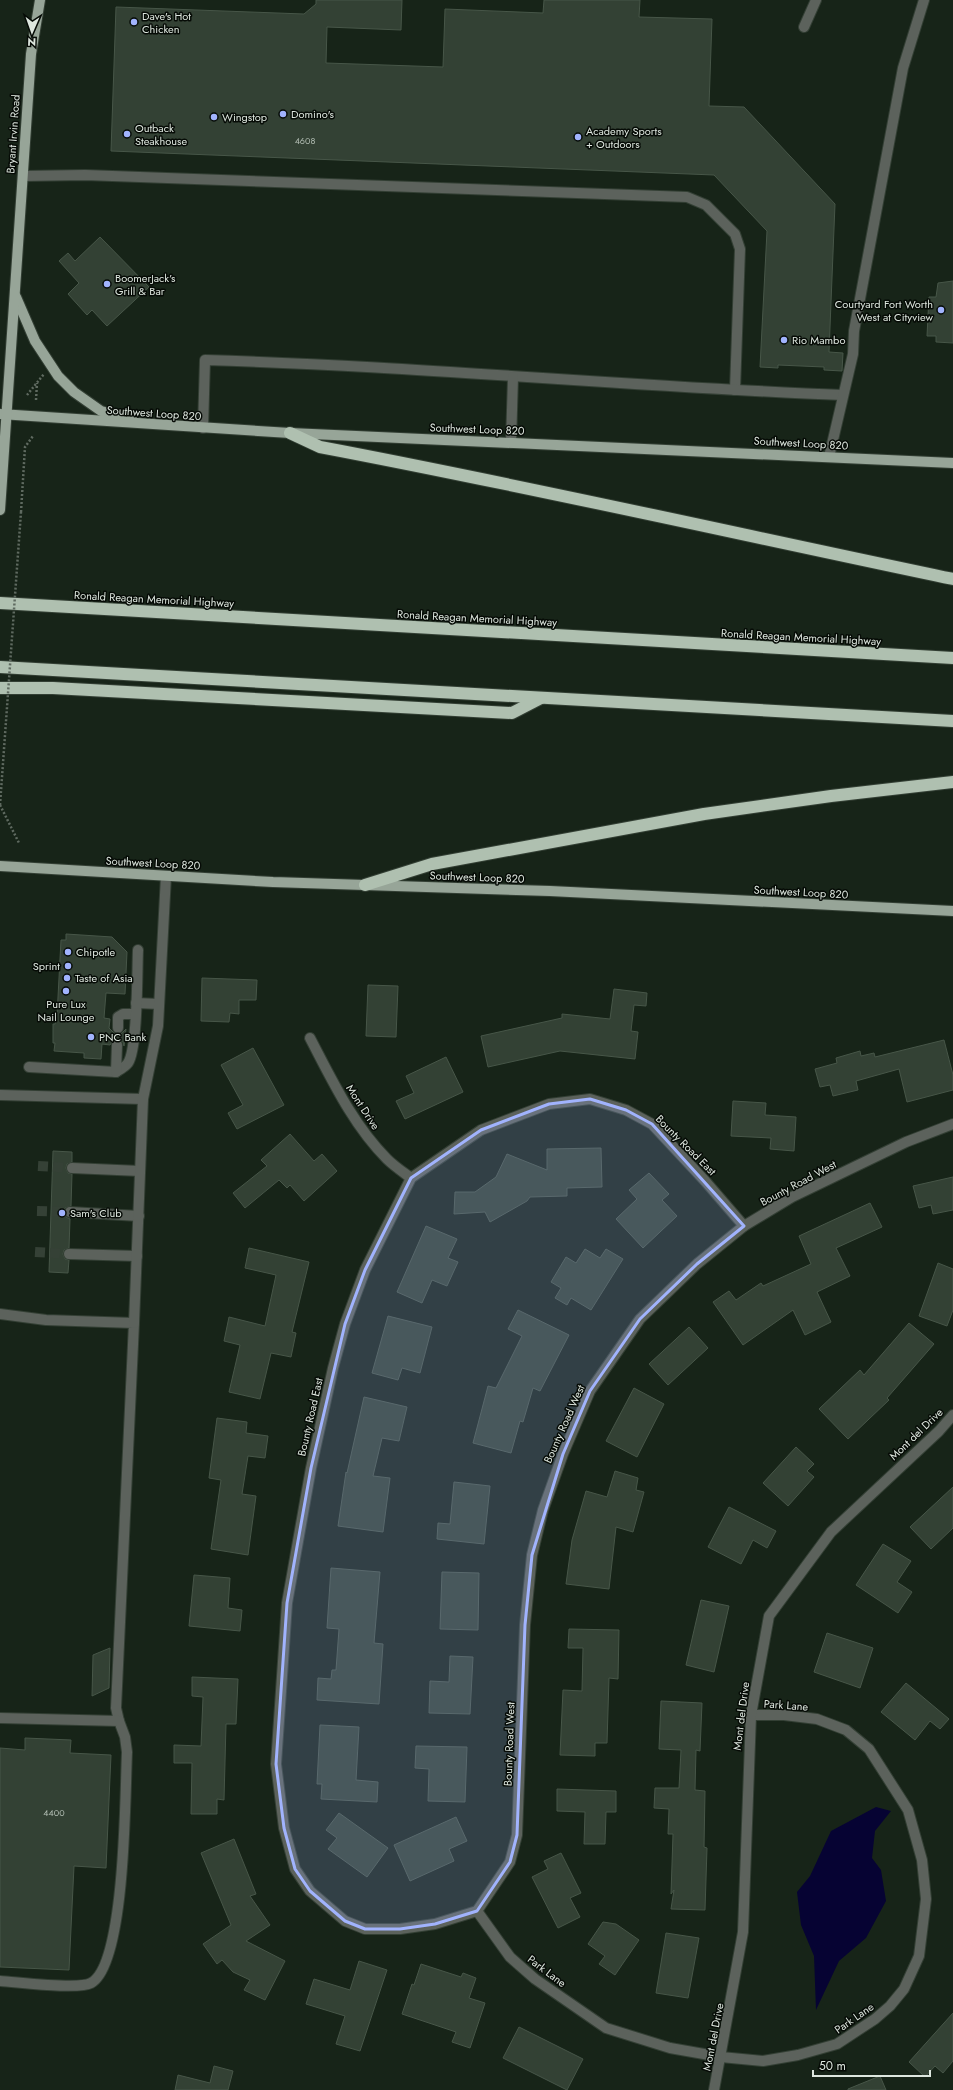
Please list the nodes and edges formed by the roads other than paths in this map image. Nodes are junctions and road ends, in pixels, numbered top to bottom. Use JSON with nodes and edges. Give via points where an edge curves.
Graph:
{"nodes":[{"id":1,"x":40,"y":0,"type":"edge"},
{"id":2,"x":816,"y":0,"type":"edge"},
{"id":3,"x":924,"y":0,"type":"edge"},
{"id":4,"x":804,"y":27,"type":"dead end"},
{"id":5,"x":22,"y":176,"type":"junction"},
{"id":6,"x":14,"y":294,"type":"junction"},
{"id":7,"x":513,"y":377,"type":"junction"},
{"id":8,"x":734,"y":390,"type":"junction"},
{"id":9,"x":844,"y":394,"type":"junction"},
{"id":10,"x":3,"y":414,"type":"edge"},
{"id":11,"x":153,"y":425,"type":"junction"},
{"id":12,"x":203,"y":428,"type":"junction"},
{"id":13,"x":290,"y":433,"type":"junction"},
{"id":14,"x":511,"y":443,"type":"junction"},
{"id":15,"x":829,"y":457,"type":"junction"},
{"id":16,"x":953,"y":463,"type":"edge"},
{"id":17,"x":0,"y":504,"type":"edge"},
{"id":18,"x":0,"y":510,"type":"edge"},
{"id":19,"x":953,"y":579,"type":"edge"},
{"id":20,"x":1,"y":603,"type":"edge"},
{"id":21,"x":953,"y":658,"type":"edge"},
{"id":22,"x":0,"y":667,"type":"edge"},
{"id":23,"x":0,"y":688,"type":"edge"},
{"id":24,"x":541,"y":697,"type":"junction"},
{"id":25,"x":953,"y":721,"type":"edge"},
{"id":26,"x":953,"y":782,"type":"edge"},
{"id":27,"x":0,"y":866,"type":"edge"},
{"id":28,"x":166,"y":876,"type":"junction"},
{"id":29,"x":365,"y":885,"type":"junction"},
{"id":30,"x":953,"y":912,"type":"edge"},
{"id":31,"x":138,"y":950,"type":"dead end"},
{"id":32,"x":136,"y":1003,"type":"junction"},
{"id":33,"x":159,"y":1004,"type":"junction"},
{"id":34,"x":135,"y":1014,"type":"junction"},
{"id":35,"x":118,"y":1028,"type":"tunnel mouth"},
{"id":36,"x":310,"y":1038,"type":"dead end"},
{"id":37,"x":117,"y":1045,"type":"tunnel mouth"},
{"id":38,"x":30,"y":1067,"type":"dead end"},
{"id":39,"x":116,"y":1072,"type":"junction"},
{"id":40,"x":0,"y":1095,"type":"edge"},
{"id":41,"x":143,"y":1099,"type":"junction"},
{"id":42,"x":953,"y":1124,"type":"edge"},
{"id":43,"x":72,"y":1168,"type":"tunnel mouth"},
{"id":44,"x":140,"y":1171,"type":"junction"},
{"id":45,"x":411,"y":1178,"type":"junction"},
{"id":46,"x":70,"y":1212,"type":"tunnel mouth"},
{"id":47,"x":139,"y":1216,"type":"junction"},
{"id":48,"x":744,"y":1226,"type":"junction"},
{"id":49,"x":69,"y":1254,"type":"tunnel mouth"},
{"id":50,"x":137,"y":1256,"type":"junction"},
{"id":51,"x":0,"y":1314,"type":"edge"},
{"id":52,"x":134,"y":1322,"type":"junction"},
{"id":53,"x":953,"y":1415,"type":"edge"},
{"id":54,"x":751,"y":1715,"type":"junction"},
{"id":55,"x":0,"y":1718,"type":"edge"},
{"id":56,"x":119,"y":1721,"type":"junction"},
{"id":57,"x":477,"y":1911,"type":"junction"},
{"id":58,"x":0,"y":1981,"type":"edge"},
{"id":59,"x":721,"y":2057,"type":"junction"},
{"id":60,"x":714,"y":2090,"type":"edge"}],
"edges":[{"from":1,"to":5,"type":"main road","name":"Bryant Irvin Road","via":[[31,54]]},
{"from":2,"to":4,"type":"street"},
{"from":3,"to":9,"type":"street","via":[[903,68]]},
{"from":5,"to":6,"type":"main road","name":"Bryant Irvin Road"},
{"from":5,"to":8,"type":"street","via":[[85,175],[687,197],[706,205],[735,234],[740,249]]},
{"from":6,"to":10,"type":"main road","name":"Bryant Irvin Road"},
{"from":6,"to":11,"type":"main road","via":[[46,361],[74,392],[102,411]]},
{"from":7,"to":8,"type":"street"},
{"from":7,"to":12,"type":"street","via":[[292,362],[205,360]]},
{"from":7,"to":14,"type":"street"},
{"from":8,"to":9,"type":"street"},
{"from":9,"to":15,"type":"street"},
{"from":10,"to":11,"type":"main road","name":"Southwest Loop 820"},
{"from":10,"to":17,"type":"main road","name":"Bryant Irvin Road"},
{"from":11,"to":12,"type":"main road","name":"Southwest Loop 820"},
{"from":12,"to":13,"type":"main road","name":"Southwest Loop 820"},
{"from":13,"to":14,"type":"main road","name":"Southwest Loop 820"},
{"from":13,"to":19,"type":"highway","via":[[320,447],[529,487]]},
{"from":14,"to":15,"type":"main road","name":"Southwest Loop 820"},
{"from":15,"to":16,"type":"main road","name":"Southwest Loop 820"},
{"from":17,"to":18,"type":"main road","name":"Bryant Irvin Road"},
{"from":20,"to":21,"type":"highway","name":"Ronald Reagan Memorial Highway"},
{"from":22,"to":24,"type":"highway"},
{"from":23,"to":24,"type":"highway","via":[[53,688],[512,712]]},
{"from":24,"to":25,"type":"highway"},
{"from":26,"to":29,"type":"highway","via":[[704,814],[432,864]]},
{"from":27,"to":28,"type":"main road","name":"Southwest Loop 820"},
{"from":28,"to":29,"type":"main road","name":"Southwest Loop 820"},
{"from":28,"to":33,"type":"street"},
{"from":29,"to":30,"type":"main road","name":"Southwest Loop 820","via":[[578,892]]},
{"from":31,"to":32,"type":"street"},
{"from":32,"to":33,"type":"street"},
{"from":32,"to":34,"type":"street"},
{"from":33,"to":41,"type":"street","via":[[158,1026]]},
{"from":34,"to":35,"type":"street","via":[[123,1014],[118,1017]]},
{"from":34,"to":39,"type":"street","via":[[129,1062]]},
{"from":36,"to":45,"type":"street","name":"Mont Drive","via":[[367,1137],[388,1160]]},
{"from":37,"to":39,"type":"street"},
{"from":38,"to":39,"type":"street"},
{"from":40,"to":41,"type":"street"},
{"from":41,"to":44,"type":"street"},
{"from":42,"to":48,"type":"street","name":"Bounty Road West","via":[[906,1142],[792,1197]]},
{"from":43,"to":44,"type":"street"},
{"from":44,"to":47,"type":"street"},
{"from":45,"to":48,"type":"street","name":"Bounty Road East","via":[[481,1130],[549,1104],[590,1099],[626,1110],[652,1124]]},
{"from":45,"to":57,"type":"street","name":"Bounty Road East","via":[[365,1270],[344,1324],[333,1368],[311,1468],[287,1603],[276,1764],[284,1828],[295,1869],[310,1891],[345,1921],[365,1929],[400,1929],[435,1924]]},
{"from":46,"to":47,"type":"street"},
{"from":47,"to":50,"type":"street"},
{"from":48,"to":57,"type":"street","name":"Bounty Road West","via":[[697,1264],[640,1319],[590,1392],[563,1454],[532,1555],[525,1625],[517,1835],[510,1862]]},
{"from":49,"to":50,"type":"street"},
{"from":50,"to":52,"type":"street"},
{"from":51,"to":52,"type":"street","via":[[46,1320]]},
{"from":52,"to":56,"type":"street","via":[[116,1708]]},
{"from":53,"to":54,"type":"street","name":"Mont del Drive","via":[[832,1532],[769,1616]]},
{"from":54,"to":59,"type":"street","name":"Mont del Drive","via":[[743,1932]]},
{"from":54,"to":59,"type":"street","name":"Park Lane","via":[[818,1719],[846,1730],[868,1749],[908,1810],[922,1860],[926,1899],[916,1962],[904,1989],[875,2019],[837,2044],[798,2055],[763,2061]]},
{"from":55,"to":56,"type":"street"},
{"from":56,"to":58,"type":"street","via":[[125,1736],[126,1752],[123,1858],[118,1907],[108,1956],[102,1972],[91,1983],[76,1985]]},
{"from":57,"to":59,"type":"street","name":"Park Lane","via":[[510,1957],[535,1979],[606,2028],[670,2048]]},
{"from":59,"to":60,"type":"street","name":"Mont del Drive"}]}
